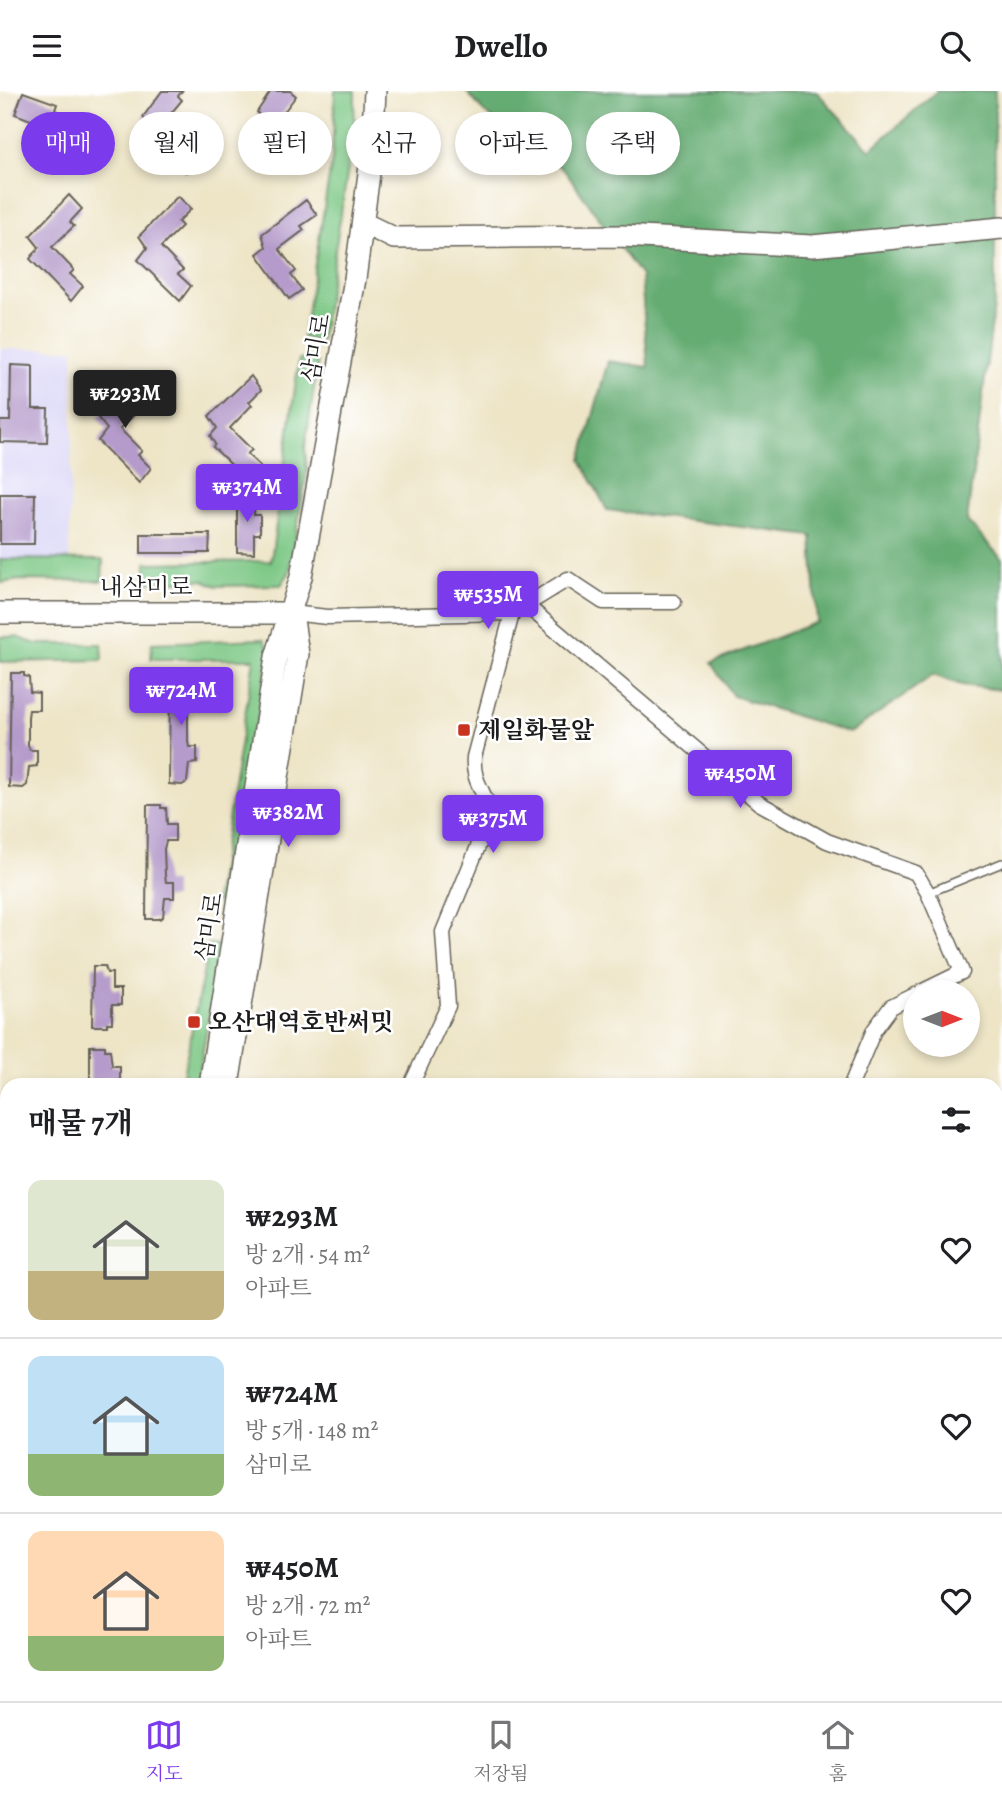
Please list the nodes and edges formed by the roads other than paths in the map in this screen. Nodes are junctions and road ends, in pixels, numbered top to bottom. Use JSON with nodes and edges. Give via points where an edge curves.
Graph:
{"nodes":[{"id":1,"x":375,"y":91,"type":"edge"},
{"id":2,"x":363,"y":223,"type":"junction"},
{"id":3,"x":1002,"y":228,"type":"edge"},
{"id":4,"x":674,"y":602,"type":"dead end"},
{"id":5,"x":520,"y":608,"type":"junction"},
{"id":6,"x":0,"y":613,"type":"edge"},
{"id":7,"x":292,"y":613,"type":"junction"},
{"id":8,"x":1002,"y":863,"type":"edge"},
{"id":9,"x":928,"y":893,"type":"junction"},
{"id":10,"x":946,"y":980,"type":"edge"},
{"id":11,"x":903,"y":1001,"type":"edge"},
{"id":12,"x":211,"y":1078,"type":"edge"},
{"id":13,"x":229,"y":1078,"type":"edge"},
{"id":14,"x":414,"y":1078,"type":"edge"},
{"id":15,"x":854,"y":1078,"type":"edge"}],
"edges":[{"from":1,"to":2,"type":"street","name":"삼미로"},
{"from":2,"to":3,"type":"street","via":[[394,238],[622,236],[812,246]]},
{"from":2,"to":7,"type":"street","name":"삼미로"},
{"from":4,"to":5,"type":"street","via":[[603,602],[568,579]]},
{"from":5,"to":7,"type":"street","via":[[327,617]]},
{"from":5,"to":9,"type":"street","via":[[760,803],[827,841],[916,873]]},
{"from":5,"to":14,"type":"street","via":[[474,757],[473,776],[487,796],[491,815],[443,932],[448,1006]]},
{"from":6,"to":7,"type":"street","name":"내삼미로"},
{"from":7,"to":12,"type":"street","name":"삼미로","via":[[277,649]]},
{"from":7,"to":13,"type":"street","name":"삼미로","via":[[298,654]]},
{"from":8,"to":9,"type":"lane"},
{"from":9,"to":10,"type":"street","via":[[962,972]]},
{"from":11,"to":15,"type":"street","via":[[891,1007],[874,1030]]}]}
